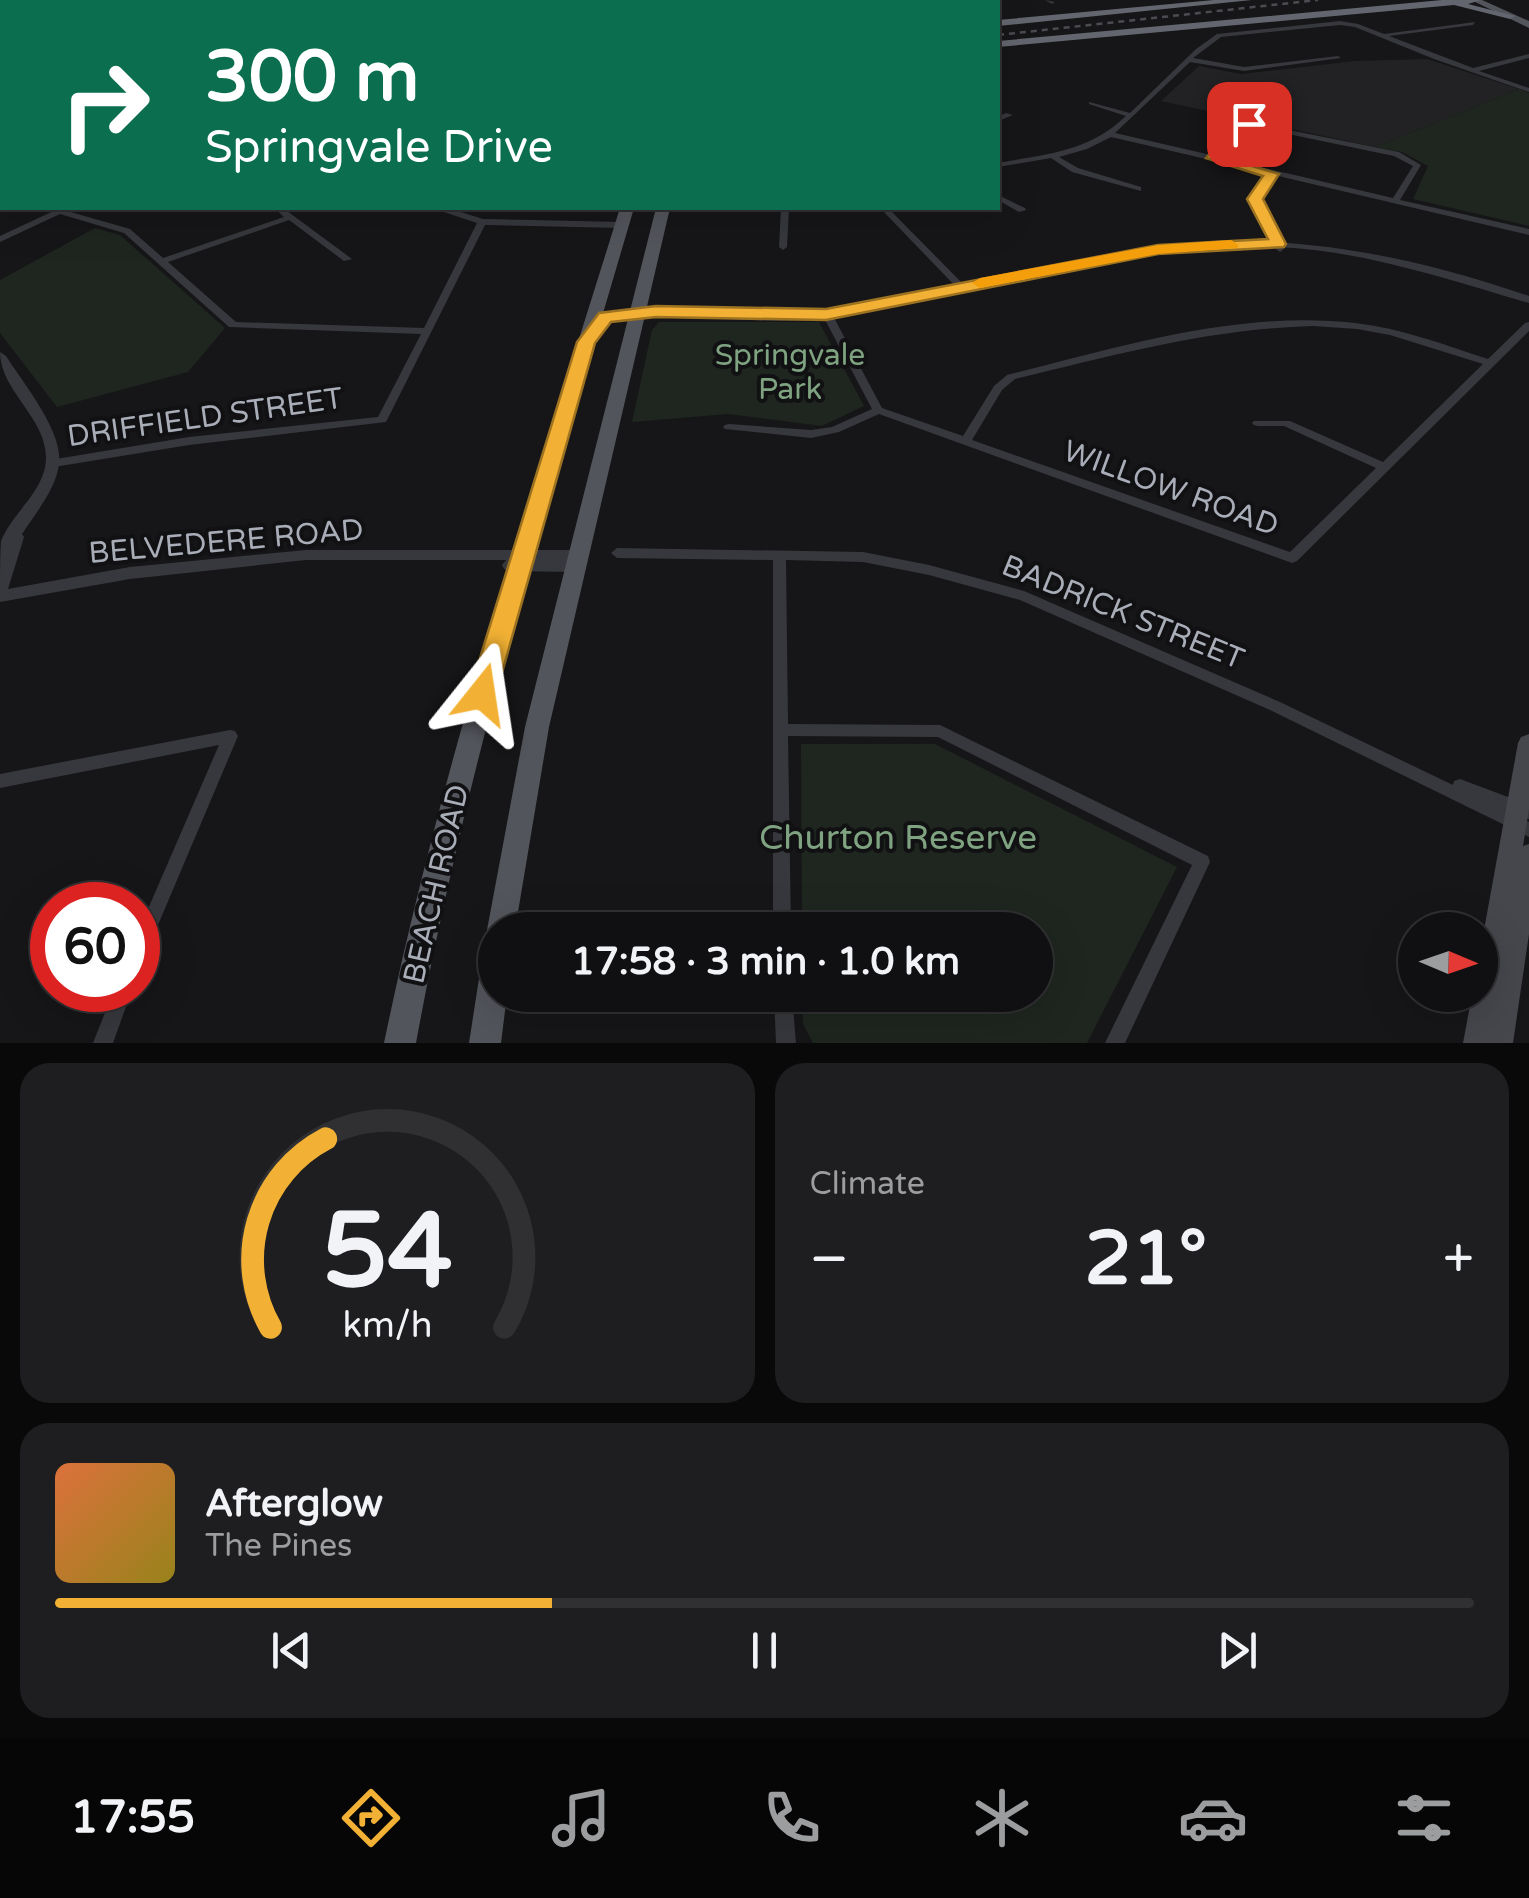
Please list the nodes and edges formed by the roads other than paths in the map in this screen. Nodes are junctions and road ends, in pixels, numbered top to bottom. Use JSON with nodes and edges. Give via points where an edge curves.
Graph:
{"nodes":[{"id":1,"x":1182,"y":0,"type":"edge"},
{"id":2,"x":1247,"y":0,"type":"edge"},
{"id":3,"x":1351,"y":0,"type":"edge"},
{"id":4,"x":1476,"y":0,"type":"edge"},
{"id":5,"x":1486,"y":0,"type":"edge"},
{"id":6,"x":1441,"y":4,"type":"junction"},
{"id":7,"x":1510,"y":16,"type":"junction"},
{"id":8,"x":1068,"y":17,"type":"junction"},
{"id":9,"x":1529,"y":22,"type":"edge"},
{"id":10,"x":1000,"y":23,"type":"edge"},
{"id":11,"x":1473,"y":23,"type":"dead end"},
{"id":12,"x":1381,"y":36,"type":"junction"},
{"id":13,"x":1037,"y":40,"type":"junction"},
{"id":14,"x":1000,"y":44,"type":"edge"},
{"id":15,"x":1529,"y":56,"type":"edge"},
{"id":16,"x":1338,"y":58,"type":"dead end"},
{"id":17,"x":1191,"y":60,"type":"junction"},
{"id":18,"x":1470,"y":70,"type":"junction"},
{"id":19,"x":1529,"y":90,"type":"edge"},
{"id":20,"x":1091,"y":103,"type":"dead end"},
{"id":21,"x":1010,"y":115,"type":"dead end"},
{"id":22,"x":1130,"y":115,"type":"junction"},
{"id":23,"x":1000,"y":118,"type":"edge"},
{"id":24,"x":1109,"y":134,"type":"junction"},
{"id":25,"x":1051,"y":155,"type":"junction"},
{"id":26,"x":1213,"y":158,"type":"junction"},
{"id":27,"x":1000,"y":164,"type":"edge"},
{"id":28,"x":1272,"y":174,"type":"junction"},
{"id":29,"x":1138,"y":190,"type":"dead end"},
{"id":30,"x":1000,"y":198,"type":"edge"},
{"id":31,"x":1396,"y":200,"type":"junction"},
{"id":32,"x":60,"y":210,"type":"edge"},
{"id":33,"x":65,"y":210,"type":"edge"},
{"id":34,"x":281,"y":210,"type":"edge"},
{"id":35,"x":447,"y":210,"type":"edge"},
{"id":36,"x":663,"y":210,"type":"edge"},
{"id":37,"x":785,"y":210,"type":"edge"},
{"id":38,"x":886,"y":210,"type":"edge"},
{"id":39,"x":1022,"y":210,"type":"dead end"},
{"id":40,"x":624,"y":216,"type":"edge"},
{"id":41,"x":292,"y":217,"type":"junction"},
{"id":42,"x":482,"y":222,"type":"junction"},
{"id":43,"x":1529,"y":232,"type":"edge"},
{"id":44,"x":0,"y":240,"type":"edge"},
{"id":45,"x":1279,"y":246,"type":"junction"},
{"id":46,"x":783,"y":247,"type":"dead end"},
{"id":47,"x":347,"y":259,"type":"dead end"},
{"id":48,"x":162,"y":260,"type":"junction"},
{"id":49,"x":963,"y":289,"type":"junction"},
{"id":50,"x":602,"y":292,"type":"junction"},
{"id":51,"x":1529,"y":302,"type":"edge"},
{"id":52,"x":637,"y":314,"type":"junction"},
{"id":53,"x":828,"y":317,"type":"junction"},
{"id":54,"x":1529,"y":325,"type":"edge"},
{"id":55,"x":426,"y":331,"type":"junction"},
{"id":56,"x":586,"y":342,"type":"junction"},
{"id":57,"x":0,"y":356,"type":"edge"},
{"id":58,"x":1490,"y":363,"type":"junction"},
{"id":59,"x":878,"y":410,"type":"junction"},
{"id":60,"x":1258,"y":422,"type":"dead end"},
{"id":61,"x":729,"y":427,"type":"dead end"},
{"id":62,"x":966,"y":441,"type":"junction"},
{"id":63,"x":54,"y":463,"type":"junction"},
{"id":64,"x":1381,"y":466,"type":"junction"},
{"id":65,"x":16,"y":533,"type":"junction"},
{"id":66,"x":616,"y":552,"type":"dead end"},
{"id":67,"x":0,"y":555,"type":"edge"},
{"id":68,"x":780,"y":556,"type":"junction"},
{"id":69,"x":520,"y":560,"type":"junction"},
{"id":70,"x":578,"y":560,"type":"junction"},
{"id":71,"x":0,"y":592,"type":"edge"},
{"id":72,"x":0,"y":605,"type":"edge"},
{"id":73,"x":781,"y":730,"type":"junction"},
{"id":74,"x":1529,"y":743,"type":"edge"},
{"id":75,"x":0,"y":781,"type":"edge"},
{"id":76,"x":1522,"y":818,"type":"edge"},
{"id":77,"x":1529,"y":854,"type":"edge"},
{"id":78,"x":160,"y":900,"type":"edge"},
{"id":79,"x":504,"y":912,"type":"edge"},
{"id":80,"x":782,"y":912,"type":"edge"},
{"id":81,"x":115,"y":1012,"type":"edge"},
{"id":82,"x":490,"y":1012,"type":"edge"},
{"id":83,"x":784,"y":1012,"type":"edge"},
{"id":84,"x":103,"y":1043,"type":"edge"},
{"id":85,"x":400,"y":1043,"type":"edge"},
{"id":86,"x":486,"y":1043,"type":"edge"},
{"id":87,"x":786,"y":1043,"type":"edge"},
{"id":88,"x":1115,"y":1043,"type":"edge"},
{"id":89,"x":1477,"y":1043,"type":"edge"},
{"id":90,"x":1498,"y":1043,"type":"edge"}],
"edges":[{"from":1,"to":8,"type":"highway"},
{"from":2,"to":8,"type":"highway"},
{"from":3,"to":13,"type":"highway"},
{"from":4,"to":6,"type":"highway"},
{"from":4,"to":7,"type":"main road"},
{"from":5,"to":9,"type":"main road"},
{"from":6,"to":7,"type":"highway"},
{"from":6,"to":13,"type":"highway"},
{"from":7,"to":9,"type":"main road"},
{"from":8,"to":10,"type":"highway"},
{"from":11,"to":12,"type":"street"},
{"from":12,"to":17,"type":"street","via":[[1340,23],[1218,35]]},
{"from":12,"to":18,"type":"street"},
{"from":13,"to":14,"type":"highway"},
{"from":15,"to":18,"type":"street"},
{"from":16,"to":17,"type":"street","via":[[1244,69]]},
{"from":17,"to":22,"type":"street"},
{"from":18,"to":19,"type":"street"},
{"from":20,"to":22,"type":"street"},
{"from":21,"to":23,"type":"street"},
{"from":22,"to":24,"type":"street"},
{"from":24,"to":25,"type":"street"},
{"from":24,"to":26,"type":"street"},
{"from":25,"to":27,"type":"street"},
{"from":25,"to":29,"type":"street"},
{"from":26,"to":28,"type":"street"},
{"from":26,"to":31,"type":"street","via":[[1240,125],[1249,124],[1396,154],[1417,164]]},
{"from":28,"to":31,"type":"street"},
{"from":28,"to":45,"type":"street","via":[[1255,199]]},
{"from":30,"to":39,"type":"street"},
{"from":31,"to":43,"type":"street"},
{"from":32,"to":44,"type":"street"},
{"from":33,"to":48,"type":"street","via":[[127,232]]},
{"from":34,"to":41,"type":"street"},
{"from":35,"to":42,"type":"street"},
{"from":36,"to":52,"type":"main road"},
{"from":37,"to":46,"type":"street"},
{"from":38,"to":49,"type":"street"},
{"from":40,"to":42,"type":"street"},
{"from":40,"to":50,"type":"main road","name":"BEACH ROAD"},
{"from":41,"to":47,"type":"street"},
{"from":41,"to":48,"type":"street"},
{"from":42,"to":55,"type":"street","name":"DRIFFIELD STREET"},
{"from":45,"to":49,"type":"street","via":[[1163,254]]},
{"from":45,"to":51,"type":"street","via":[[1404,267]]},
{"from":48,"to":55,"type":"street","via":[[233,326]]},
{"from":49,"to":53,"type":"street"},
{"from":50,"to":52,"type":"street","via":[[606,310]]},
{"from":50,"to":56,"type":"main road","name":"BEACH ROAD"},
{"from":52,"to":53,"type":"street"},
{"from":52,"to":56,"type":"street","via":[[606,317]]},
{"from":52,"to":70,"type":"main road"},
{"from":53,"to":59,"type":"street"},
{"from":54,"to":58,"type":"street","name":"WILLOW ROAD"},
{"from":55,"to":63,"type":"street","name":"DRIFFIELD STREET","via":[[382,420]]},
{"from":56,"to":69,"type":"main road","name":"BEACH ROAD"},
{"from":57,"to":63,"type":"street","via":[[50,441]]},
{"from":58,"to":62,"type":"street","via":[[1360,326],[1246,324],[1012,376]]},
{"from":58,"to":64,"type":"street","name":"WILLOW ROAD"},
{"from":59,"to":61,"type":"street","via":[[811,434]]},
{"from":59,"to":62,"type":"street","name":"WILLOW ROAD"},
{"from":60,"to":64,"type":"street","via":[[1286,423]]},
{"from":62,"to":64,"type":"street","name":"WILLOW ROAD","via":[[1292,558]]},
{"from":63,"to":65,"type":"street"},
{"from":65,"to":67,"type":"street"},
{"from":65,"to":71,"type":"street"},
{"from":66,"to":68,"type":"street","name":"BADRICK STREET"},
{"from":68,"to":73,"type":"street"},
{"from":68,"to":76,"type":"street","name":"BADRICK STREET","via":[[888,561],[1024,596]]},
{"from":69,"to":70,"type":"street","name":"BELVEDERE ROAD"},
{"from":69,"to":71,"type":"street","name":"BELVEDERE ROAD","via":[[306,556]]},
{"from":69,"to":72,"type":"street","name":"BELVEDERE ROAD","via":[[287,564]]},
{"from":69,"to":85,"type":"main road","name":"BEACH ROAD","via":[[427,904]]},
{"from":70,"to":79,"type":"main road","via":[[537,727]]},
{"from":73,"to":80,"type":"street"},
{"from":73,"to":88,"type":"street","via":[[940,731],[1202,862]]},
{"from":74,"to":76,"type":"main road"},
{"from":75,"to":78,"type":"street","via":[[230,736]]},
{"from":76,"to":89,"type":"main road"},
{"from":77,"to":90,"type":"main road"},
{"from":81,"to":84,"type":"street"},
{"from":82,"to":86,"type":"main road"},
{"from":83,"to":87,"type":"street"}]}
